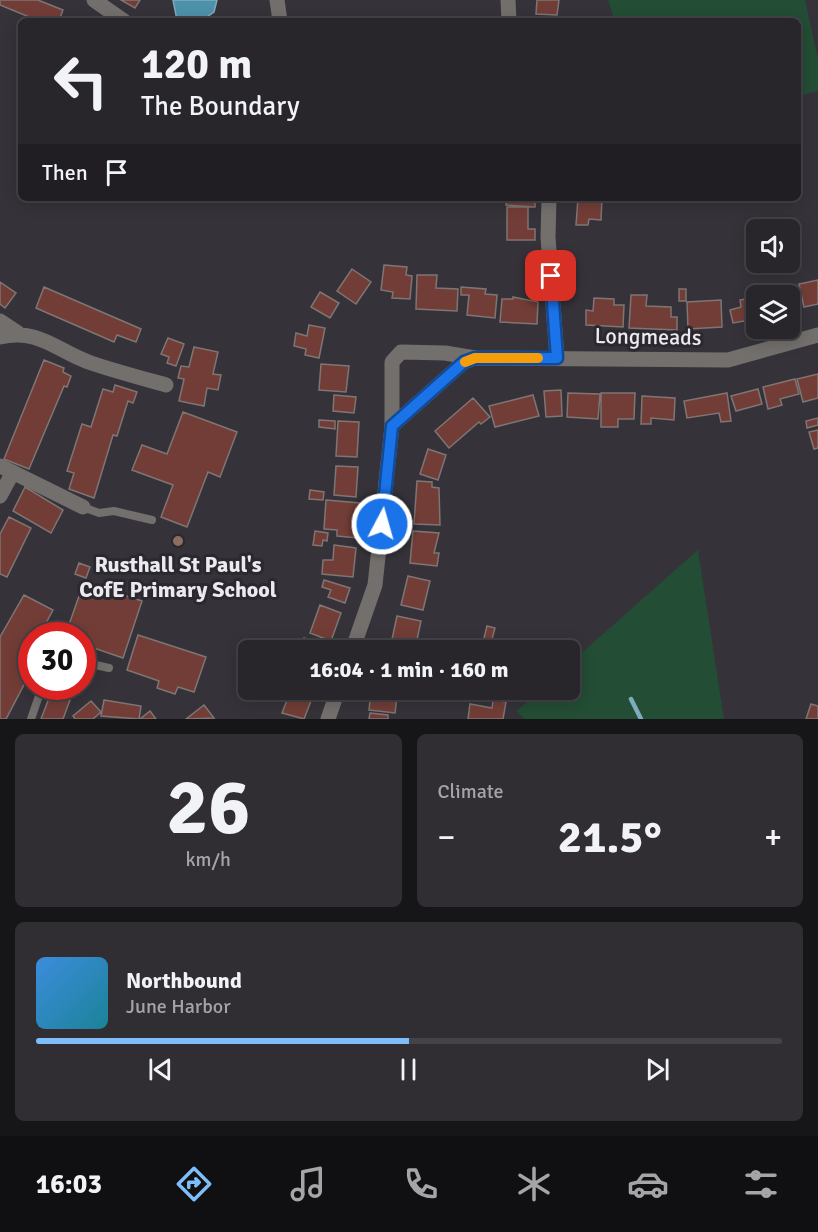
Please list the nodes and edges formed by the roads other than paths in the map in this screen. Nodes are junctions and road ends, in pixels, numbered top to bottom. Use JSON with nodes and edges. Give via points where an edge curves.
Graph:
{"nodes":[{"id":1,"x":277,"y":0,"type":"edge"},
{"id":2,"x":508,"y":0,"type":"edge"},
{"id":3,"x":95,"y":1,"type":"edge"},
{"id":4,"x":120,"y":18,"type":"edge"},
{"id":5,"x":280,"y":18,"type":"edge"},
{"id":6,"x":509,"y":18,"type":"edge"},
{"id":7,"x":549,"y":201,"type":"edge"},
{"id":8,"x":0,"y":321,"type":"edge"},
{"id":9,"x":18,"y":333,"type":"junction"},
{"id":10,"x":818,"y":335,"type":"edge"},
{"id":11,"x":0,"y":337,"type":"edge"},
{"id":12,"x":475,"y":358,"type":"junction"},
{"id":13,"x":557,"y":358,"type":"junction"},
{"id":14,"x":166,"y":385,"type":"dead end"},
{"id":15,"x":392,"y":426,"type":"junction"},
{"id":16,"x":7,"y":469,"type":"edge"},
{"id":17,"x":0,"y":496,"type":"edge"},
{"id":18,"x":83,"y":507,"type":"joint"},
{"id":19,"x":152,"y":520,"type":"dead end"},
{"id":20,"x":356,"y":640,"type":"edge"},
{"id":21,"x":96,"y":665,"type":"edge"},
{"id":22,"x":109,"y":668,"type":"dead end"},
{"id":23,"x":38,"y":700,"type":"edge"},
{"id":24,"x":335,"y":700,"type":"edge"},
{"id":25,"x":31,"y":719,"type":"edge"},
{"id":26,"x":328,"y":719,"type":"edge"}],
"edges":[{"from":1,"to":5,"type":"street"},
{"from":2,"to":6,"type":"street"},
{"from":3,"to":4,"type":"street"},
{"from":7,"to":13,"type":"street"},
{"from":8,"to":9,"type":"street"},
{"from":9,"to":11,"type":"street"},
{"from":9,"to":14,"type":"street","via":[[43,339],[89,362]]},
{"from":10,"to":13,"type":"street","name":"Longmeads","via":[[728,360]]},
{"from":12,"to":13,"type":"street","name":"Longmeads"},
{"from":12,"to":15,"type":"street","via":[[464,362]]},
{"from":12,"to":15,"type":"street","name":"Longmeads","via":[[401,352],[392,362]]},
{"from":15,"to":20,"type":"street","name":"Longmeads","via":[[375,585]]},
{"from":16,"to":17,"type":"street"},
{"from":16,"to":18,"type":"street"},
{"from":18,"to":19,"type":"lane"},
{"from":21,"to":22,"type":"lane"},
{"from":23,"to":25,"type":"lane"},
{"from":24,"to":26,"type":"street"}]}
